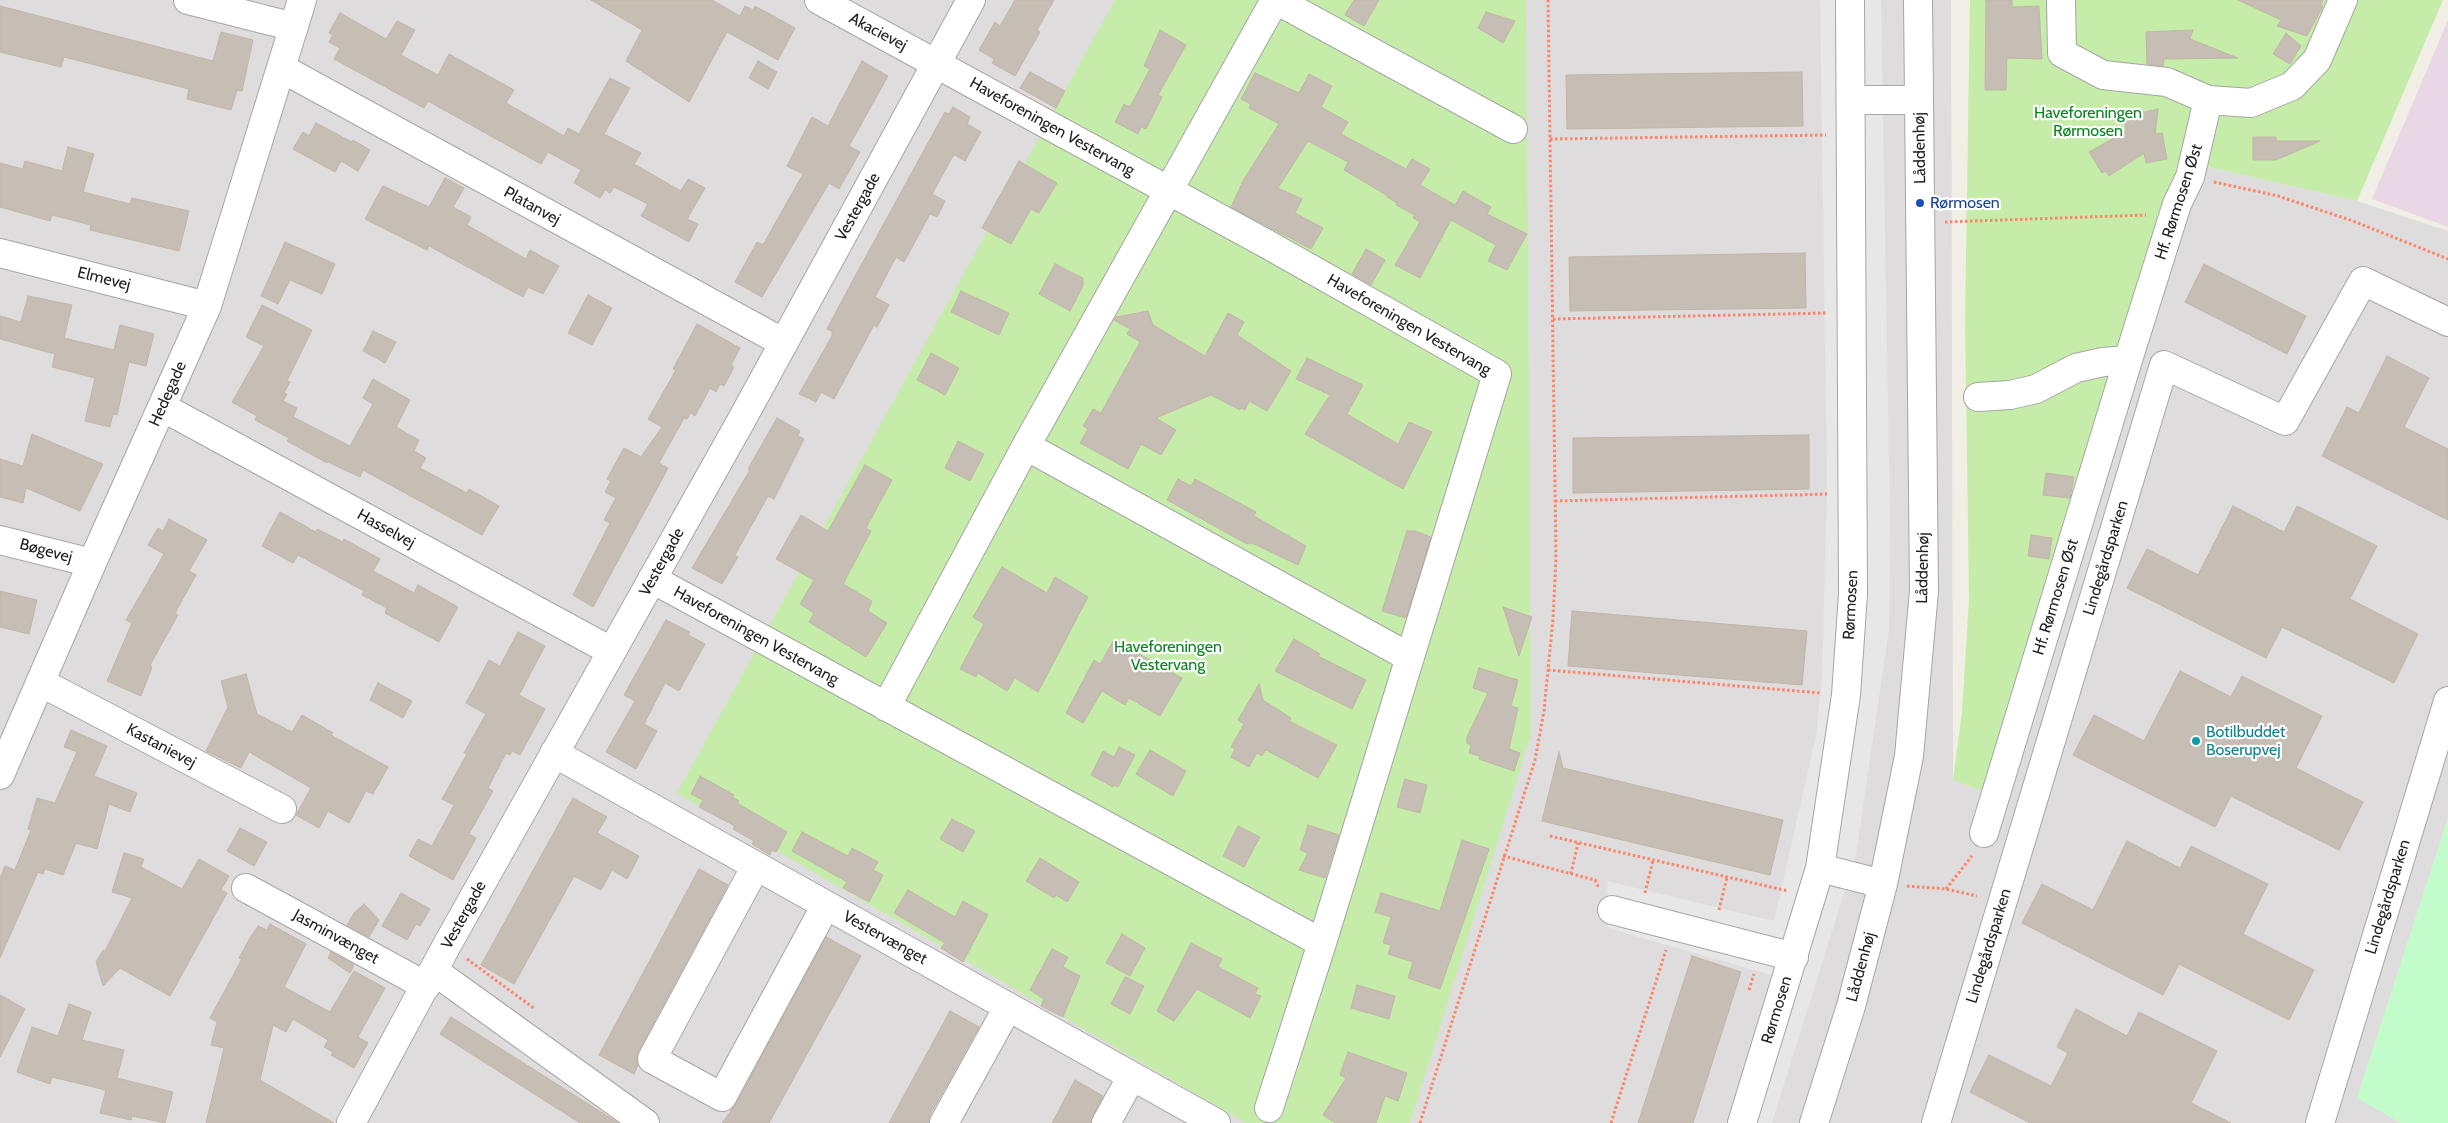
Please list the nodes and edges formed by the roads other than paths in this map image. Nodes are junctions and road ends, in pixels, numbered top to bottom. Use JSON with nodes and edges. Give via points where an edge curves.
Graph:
{"nodes":[{"id":1,"x":188,"y":0,"type":"edge"},
{"id":2,"x":302,"y":0,"type":"edge"},
{"id":3,"x":819,"y":0,"type":"edge"},
{"id":4,"x":971,"y":0,"type":"edge"},
{"id":5,"x":1276,"y":0,"type":"edge"},
{"id":6,"x":1850,"y":0,"type":"edge"},
{"id":7,"x":1918,"y":0,"type":"edge"},
{"id":8,"x":2062,"y":0,"type":"edge"},
{"id":9,"x":2343,"y":0,"type":"edge"},
{"id":10,"x":294,"y":27,"type":"junction"},
{"id":11,"x":937,"y":63,"type":"junction"},
{"id":12,"x":281,"y":68,"type":"junction"},
{"id":13,"x":1851,"y":100,"type":"junction"},
{"id":14,"x":1919,"y":100,"type":"junction"},
{"id":15,"x":2208,"y":100,"type":"junction"},
{"id":16,"x":1513,"y":129,"type":"dead end"},
{"id":17,"x":1167,"y":190,"type":"junction"},
{"id":18,"x":0,"y":253,"type":"edge"},
{"id":19,"x":207,"y":306,"type":"junction"},
{"id":20,"x":2448,"y":322,"type":"edge"},
{"id":21,"x":784,"y":343,"type":"junction"},
{"id":22,"x":2128,"y":360,"type":"junction"},
{"id":23,"x":1978,"y":397,"type":"dead end"},
{"id":24,"x":162,"y":407,"type":"junction"},
{"id":25,"x":1026,"y":446,"type":"junction"},
{"id":26,"x":0,"y":540,"type":"edge"},
{"id":27,"x":92,"y":563,"type":"junction"},
{"id":28,"x":652,"y":579,"type":"junction"},
{"id":29,"x":611,"y":651,"type":"junction"},
{"id":30,"x":1409,"y":657,"type":"junction"},
{"id":31,"x":40,"y":682,"type":"junction"},
{"id":32,"x":2448,"y":701,"type":"edge"},
{"id":33,"x":886,"y":708,"type":"junction"},
{"id":34,"x":554,"y":753,"type":"junction"},
{"id":35,"x":0,"y":775,"type":"edge"},
{"id":36,"x":282,"y":809,"type":"dead end"},
{"id":37,"x":1984,"y":833,"type":"road end"},
{"id":38,"x":756,"y":866,"type":"junction"},
{"id":39,"x":1820,"y":868,"type":"junction"},
{"id":40,"x":1883,"y":884,"type":"junction"},
{"id":41,"x":246,"y":888,"type":"dead end"},
{"id":42,"x":826,"y":905,"type":"junction"},
{"id":43,"x":1612,"y":910,"type":"road end"},
{"id":44,"x":1322,"y":943,"type":"junction"},
{"id":45,"x":1794,"y":957,"type":"junction"},
{"id":46,"x":430,"y":978,"type":"junction"},
{"id":47,"x":1008,"y":1007,"type":"junction"},
{"id":48,"x":1132,"y":1076,"type":"junction"},
{"id":49,"x":1269,"y":1108,"type":"dead end"},
{"id":50,"x":351,"y":1123,"type":"edge"},
{"id":51,"x":646,"y":1123,"type":"edge"},
{"id":52,"x":944,"y":1123,"type":"edge"},
{"id":53,"x":1106,"y":1123,"type":"edge"},
{"id":54,"x":1216,"y":1123,"type":"edge"},
{"id":55,"x":1742,"y":1123,"type":"edge"},
{"id":56,"x":1814,"y":1123,"type":"edge"},
{"id":57,"x":1936,"y":1123,"type":"edge"},
{"id":58,"x":2320,"y":1123,"type":"edge"}],
"edges":[{"from":1,"to":10,"type":"street"},
{"from":2,"to":10,"type":"street","name":"Hedegade"},
{"from":3,"to":11,"type":"street","name":"Akacievej"},
{"from":4,"to":11,"type":"street","name":"Vestergade"},
{"from":5,"to":16,"type":"street"},
{"from":5,"to":17,"type":"street"},
{"from":6,"to":13,"type":"street","name":"Rørmosen"},
{"from":7,"to":14,"type":"street","name":"Låddenhøj"},
{"from":8,"to":15,"type":"street","via":[[2062,53],[2103,75],[2168,82]]},
{"from":9,"to":15,"type":"street","via":[[2317,60],[2292,86],[2251,103]]},
{"from":10,"to":12,"type":"street","name":"Hedegade"},
{"from":11,"to":17,"type":"street","name":"Haveforeningen Vestervang"},
{"from":11,"to":21,"type":"street","name":"Vestergade"},
{"from":12,"to":19,"type":"street","name":"Hedegade"},
{"from":12,"to":21,"type":"street","name":"Platanvej"},
{"from":13,"to":14,"type":"street"},
{"from":13,"to":39,"type":"street","name":"Rørmosen","via":[[1853,594],[1846,695]]},
{"from":14,"to":40,"type":"street","name":"Låddenhøj","via":[[1924,591],[1909,756]]},
{"from":15,"to":22,"type":"street","name":"Hf. Rørmosen Øst","via":[[2190,177],[2178,204]]},
{"from":17,"to":25,"type":"street"},
{"from":17,"to":30,"type":"street","name":"Haveforeningen Vestervang","via":[[1497,374]]},
{"from":18,"to":19,"type":"street","name":"Elmevej"},
{"from":19,"to":24,"type":"street","name":"Hedegade"},
{"from":20,"to":57,"type":"street","name":"Lindegårdsparken","via":[[2363,281],[2284,421],[2164,365]]},
{"from":21,"to":28,"type":"street","name":"Vestergade"},
{"from":22,"to":23,"type":"street","via":[[2076,368],[2027,391]]},
{"from":22,"to":37,"type":"street","name":"Hf. Rørmosen Øst"},
{"from":24,"to":27,"type":"street","name":"Hedegade"},
{"from":24,"to":29,"type":"street","name":"Hasselvej"},
{"from":25,"to":30,"type":"street"},
{"from":25,"to":33,"type":"street"},
{"from":26,"to":27,"type":"street","name":"Bøgevej"},
{"from":27,"to":31,"type":"street","name":"Hedegade"},
{"from":28,"to":29,"type":"street","name":"Vestergade"},
{"from":28,"to":33,"type":"street","name":"Haveforeningen Vestervang"},
{"from":29,"to":34,"type":"street","name":"Vestergade"},
{"from":30,"to":44,"type":"street","name":"Haveforeningen Vestervang"},
{"from":31,"to":35,"type":"street","name":"Hedegade"},
{"from":31,"to":36,"type":"street","name":"Kastanievej"},
{"from":32,"to":58,"type":"street","name":"Lindegårdsparken"},
{"from":33,"to":44,"type":"street","name":"Haveforeningen Vestervang"},
{"from":34,"to":38,"type":"street","name":"Vestervænget"},
{"from":34,"to":46,"type":"street","name":"Vestergade"},
{"from":38,"to":42,"type":"street","name":"Vestervænget"},
{"from":38,"to":42,"type":"street","via":[[652,1059],[722,1097]]},
{"from":39,"to":40,"type":"street"},
{"from":39,"to":45,"type":"street","name":"Rørmosen"},
{"from":40,"to":56,"type":"street","name":"Låddenhøj"},
{"from":41,"to":46,"type":"street","name":"Jasminvænget"},
{"from":42,"to":47,"type":"street","name":"Vestervænget"},
{"from":43,"to":45,"type":"street"},
{"from":44,"to":49,"type":"street","name":"Haveforeningen Vestervang"},
{"from":45,"to":55,"type":"street","name":"Rørmosen"},
{"from":46,"to":50,"type":"street","name":"Vestergade"},
{"from":46,"to":51,"type":"street","name":"Jasminvænget"},
{"from":47,"to":48,"type":"street","name":"Vestervænget"},
{"from":47,"to":52,"type":"street"},
{"from":48,"to":53,"type":"street"},
{"from":48,"to":54,"type":"street","name":"Vestervænget"}]}
